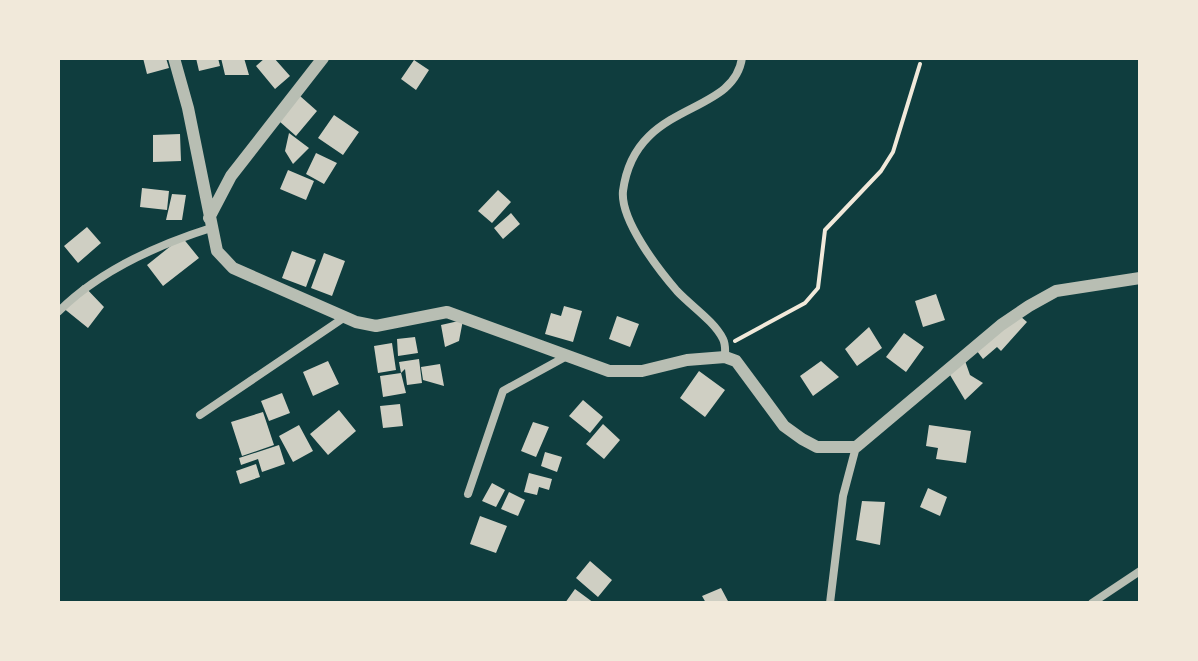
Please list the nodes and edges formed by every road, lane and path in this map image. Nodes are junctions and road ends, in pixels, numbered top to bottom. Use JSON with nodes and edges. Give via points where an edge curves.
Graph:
{"nodes":[{"id":1,"x":174,"y":58,"type":"edge"},
{"id":2,"x":323,"y":58,"type":"edge"},
{"id":3,"x":742,"y":58,"type":"edge"},
{"id":4,"x":920,"y":64,"type":"dead end"},
{"id":5,"x":210,"y":223,"type":"junction"},
{"id":6,"x":1140,"y":278,"type":"edge"},
{"id":7,"x":58,"y":312,"type":"edge"},
{"id":8,"x":342,"y":319,"type":"junction"},
{"id":9,"x":565,"y":357,"type":"junction"},
{"id":10,"x":725,"y":357,"type":"junction"},
{"id":11,"x":200,"y":415,"type":"dead end"},
{"id":12,"x":856,"y":447,"type":"junction"},
{"id":13,"x":468,"y":494,"type":"dead end"},
{"id":14,"x":1140,"y":571,"type":"edge"},
{"id":15,"x":830,"y":603,"type":"edge"},
{"id":16,"x":1092,"y":603,"type":"edge"}],
"edges":[{"from":1,"to":5,"type":"street"},
{"from":2,"to":5,"type":"street","via":[[231,176]]},
{"from":3,"to":10,"type":"street","via":[[727,85],[650,131],[633,152],[623,193],[625,216],[675,289],[722,336]]},
{"from":4,"to":10,"type":"path","via":[[893,152],[825,230],[818,288],[805,303],[733,343]]},
{"from":5,"to":7,"type":"street","via":[[97,280]]},
{"from":5,"to":8,"type":"street","via":[[217,251],[233,268]]},
{"from":6,"to":12,"type":"street","via":[[1056,291],[1029,306]]},
{"from":8,"to":9,"type":"street","via":[[376,326],[447,312]]},
{"from":8,"to":11,"type":"street"},
{"from":9,"to":10,"type":"street","via":[[609,371]]},
{"from":9,"to":13,"type":"street","via":[[503,391]]},
{"from":10,"to":12,"type":"street","via":[[736,361],[784,426],[802,439],[817,447]]},
{"from":12,"to":15,"type":"street","via":[[843,496]]},
{"from":14,"to":16,"type":"street"}]}
